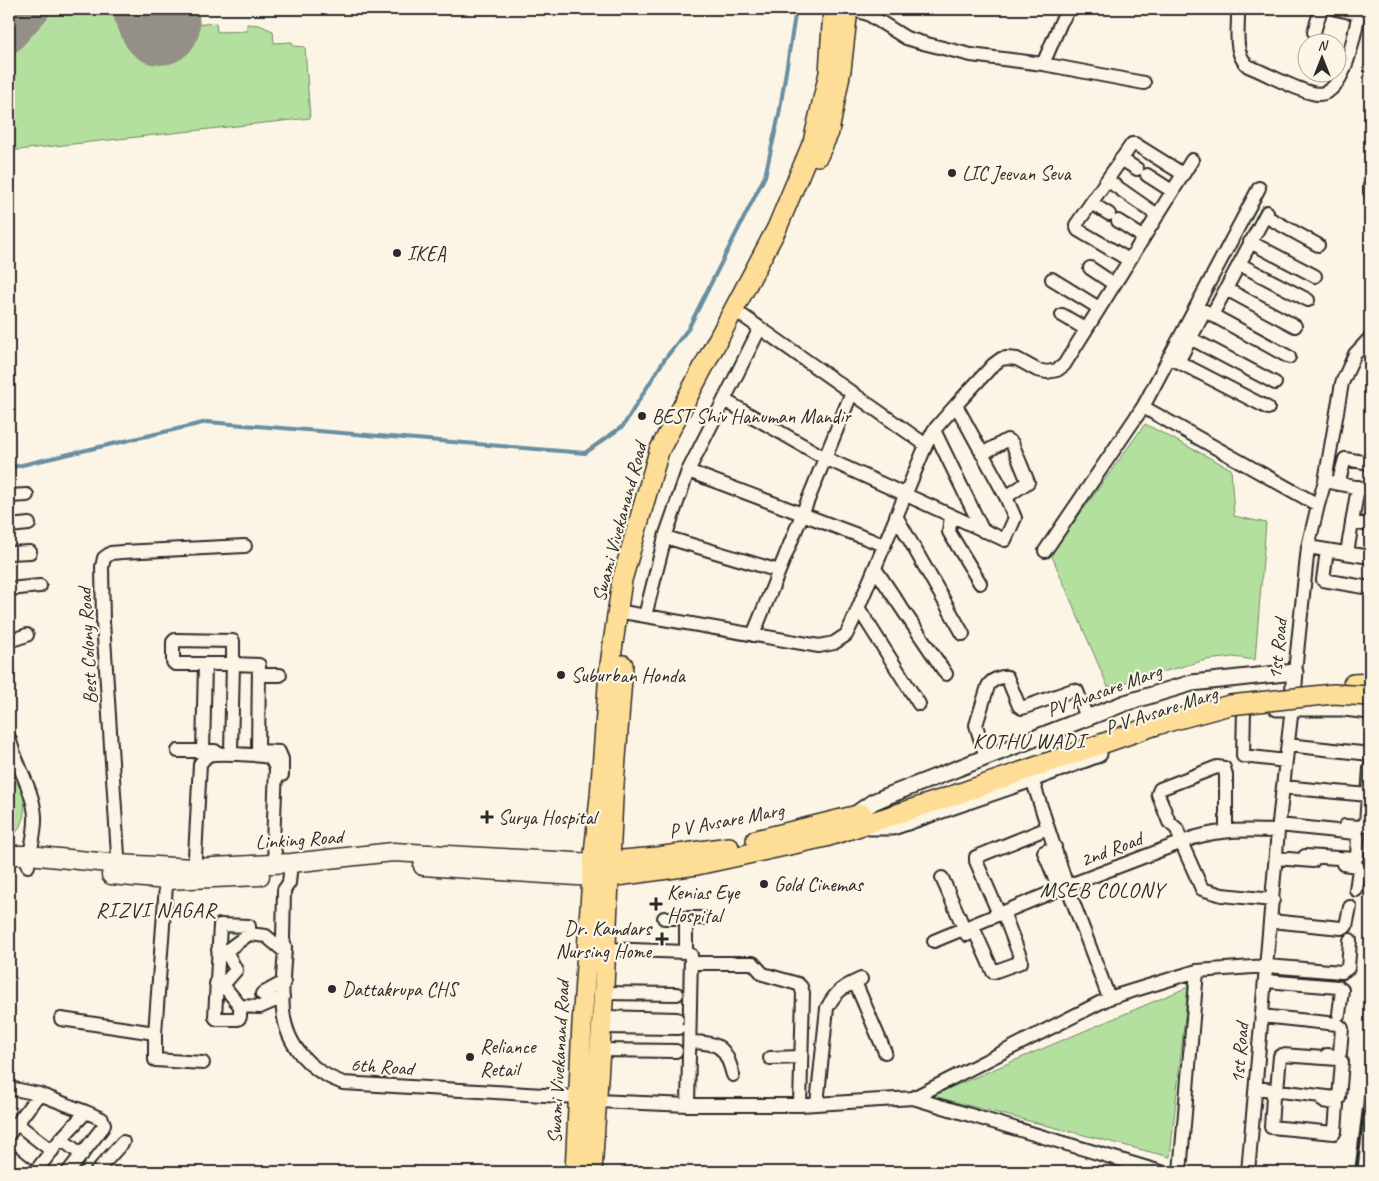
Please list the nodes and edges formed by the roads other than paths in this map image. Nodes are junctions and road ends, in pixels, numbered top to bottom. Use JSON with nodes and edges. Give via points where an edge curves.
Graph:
{"nodes":[{"id":1,"x":832,"y":9,"type":"edge"},
{"id":2,"x":850,"y":9,"type":"edge"},
{"id":3,"x":1069,"y":9,"type":"edge"},
{"id":4,"x":1322,"y":9,"type":"edge"},
{"id":5,"x":1336,"y":9,"type":"edge"},
{"id":6,"x":1360,"y":12,"type":"edge"},
{"id":7,"x":1238,"y":16,"type":"dead end"},
{"id":8,"x":1314,"y":32,"type":"dead end"},
{"id":9,"x":1043,"y":64,"type":"junction"},
{"id":10,"x":1144,"y":83,"type":"dead end"},
{"id":11,"x":1121,"y":159,"type":"junction"},
{"id":12,"x":1192,"y":160,"type":"dead end"},
{"id":13,"x":1183,"y":174,"type":"junction"},
{"id":14,"x":1107,"y":180,"type":"junction"},
{"id":15,"x":1370,"y":186,"type":"edge"},
{"id":16,"x":1259,"y":188,"type":"dead end"},
{"id":17,"x":1172,"y":191,"type":"junction"},
{"id":18,"x":1370,"y":192,"type":"edge"},
{"id":19,"x":1091,"y":203,"type":"junction"},
{"id":20,"x":1157,"y":214,"type":"junction"},
{"id":21,"x":1143,"y":237,"type":"junction"},
{"id":22,"x":1250,"y":242,"type":"junction"},
{"id":23,"x":1318,"y":245,"type":"dead end"},
{"id":24,"x":1129,"y":260,"type":"junction"},
{"id":25,"x":1239,"y":264,"type":"junction"},
{"id":26,"x":1090,"y":268,"type":"dead end"},
{"id":27,"x":1315,"y":276,"type":"dead end"},
{"id":28,"x":1052,"y":279,"type":"dead end"},
{"id":29,"x":1114,"y":284,"type":"junction"},
{"id":30,"x":1226,"y":289,"type":"junction"},
{"id":31,"x":1308,"y":300,"type":"dead end"},
{"id":32,"x":1099,"y":308,"type":"junction"},
{"id":33,"x":1204,"y":311,"type":"junction"},
{"id":34,"x":1062,"y":315,"type":"dead end"},
{"id":35,"x":743,"y":316,"type":"junction"},
{"id":36,"x":1295,"y":326,"type":"dead end"},
{"id":37,"x":760,"y":328,"type":"junction"},
{"id":38,"x":1086,"y":330,"type":"junction"},
{"id":39,"x":1190,"y":338,"type":"junction"},
{"id":40,"x":1370,"y":338,"type":"edge"},
{"id":41,"x":1288,"y":357,"type":"dead end"},
{"id":42,"x":1174,"y":360,"type":"junction"},
{"id":43,"x":1275,"y":383,"type":"dead end"},
{"id":44,"x":852,"y":392,"type":"junction"},
{"id":45,"x":724,"y":400,"type":"junction"},
{"id":46,"x":956,"y":405,"type":"junction"},
{"id":47,"x":1143,"y":407,"type":"junction"},
{"id":48,"x":1268,"y":408,"type":"dead end"},
{"id":49,"x":934,"y":430,"type":"junction"},
{"id":50,"x":926,"y":445,"type":"junction"},
{"id":51,"x":982,"y":454,"type":"junction"},
{"id":52,"x":825,"y":458,"type":"junction"},
{"id":53,"x":1370,"y":464,"type":"edge"},
{"id":54,"x":688,"y":471,"type":"junction"},
{"id":55,"x":1332,"y":482,"type":"junction"},
{"id":56,"x":1364,"y":488,"type":"edge"},
{"id":57,"x":653,"y":494,"type":"junction"},
{"id":58,"x":27,"y":495,"type":"dead end"},
{"id":59,"x":905,"y":495,"type":"junction"},
{"id":60,"x":9,"y":496,"type":"edge"},
{"id":61,"x":1006,"y":497,"type":"junction"},
{"id":62,"x":1318,"y":505,"type":"junction"},
{"id":63,"x":802,"y":514,"type":"junction"},
{"id":64,"x":896,"y":516,"type":"junction"},
{"id":65,"x":951,"y":516,"type":"junction"},
{"id":66,"x":1352,"y":522,"type":"junction"},
{"id":67,"x":29,"y":524,"type":"dead end"},
{"id":68,"x":1370,"y":525,"type":"edge"},
{"id":69,"x":9,"y":526,"type":"edge"},
{"id":70,"x":983,"y":531,"type":"junction"},
{"id":71,"x":665,"y":537,"type":"junction"},
{"id":72,"x":245,"y":546,"type":"dead end"},
{"id":73,"x":884,"y":546,"type":"junction"},
{"id":74,"x":1308,"y":548,"type":"junction"},
{"id":75,"x":1327,"y":550,"type":"junction"},
{"id":76,"x":1045,"y":551,"type":"dead end"},
{"id":77,"x":30,"y":552,"type":"dead end"},
{"id":78,"x":9,"y":553,"type":"edge"},
{"id":79,"x":1346,"y":553,"type":"junction"},
{"id":80,"x":1370,"y":557,"type":"edge"},
{"id":81,"x":876,"y":570,"type":"junction"},
{"id":82,"x":779,"y":571,"type":"junction"},
{"id":83,"x":980,"y":583,"type":"dead end"},
{"id":84,"x":40,"y":586,"type":"dead end"},
{"id":85,"x":1370,"y":588,"type":"edge"},
{"id":86,"x":9,"y":590,"type":"edge"},
{"id":87,"x":859,"y":609,"type":"junction"},
{"id":88,"x":630,"y":614,"type":"junction"},
{"id":89,"x":963,"y":634,"type":"dead end"},
{"id":90,"x":27,"y":635,"type":"dead end"},
{"id":91,"x":753,"y":635,"type":"junction"},
{"id":92,"x":9,"y":641,"type":"edge"},
{"id":93,"x":205,"y":664,"type":"junction"},
{"id":94,"x":233,"y":664,"type":"junction"},
{"id":95,"x":1295,"y":672,"type":"junction"},
{"id":96,"x":946,"y":674,"type":"dead end"},
{"id":97,"x":259,"y":675,"type":"junction"},
{"id":98,"x":280,"y":675,"type":"dead end"},
{"id":99,"x":1370,"y":683,"type":"edge"},
{"id":100,"x":1370,"y":696,"type":"edge"},
{"id":101,"x":919,"y":704,"type":"dead end"},
{"id":102,"x":1292,"y":707,"type":"junction"},
{"id":103,"x":1244,"y":709,"type":"junction"},
{"id":104,"x":1370,"y":711,"type":"edge"},
{"id":105,"x":1088,"y":718,"type":"junction"},
{"id":106,"x":1154,"y":720,"type":"junction"},
{"id":107,"x":9,"y":737,"type":"edge"},
{"id":108,"x":1288,"y":745,"type":"junction"},
{"id":109,"x":178,"y":751,"type":"dead end"},
{"id":110,"x":203,"y":751,"type":"junction"},
{"id":111,"x":231,"y":751,"type":"junction"},
{"id":112,"x":258,"y":751,"type":"junction"},
{"id":113,"x":1370,"y":754,"type":"edge"},
{"id":114,"x":986,"y":758,"type":"junction"},
{"id":115,"x":1286,"y":760,"type":"junction"},
{"id":116,"x":1370,"y":768,"type":"edge"},
{"id":117,"x":1032,"y":779,"type":"junction"},
{"id":118,"x":1283,"y":787,"type":"junction"},
{"id":119,"x":1368,"y":795,"type":"junction"},
{"id":120,"x":859,"y":818,"type":"junction"},
{"id":121,"x":1306,"y":823,"type":"dead end"},
{"id":122,"x":1048,"y":828,"type":"junction"},
{"id":123,"x":1279,"y":828,"type":"junction"},
{"id":124,"x":1226,"y":831,"type":"junction"},
{"id":125,"x":1181,"y":842,"type":"junction"},
{"id":126,"x":1055,"y":846,"type":"junction"},
{"id":127,"x":9,"y":855,"type":"edge"},
{"id":128,"x":1306,"y":856,"type":"dead end"},
{"id":129,"x":970,"y":858,"type":"dead end"},
{"id":130,"x":1276,"y":858,"type":"junction"},
{"id":131,"x":28,"y":861,"type":"junction"},
{"id":132,"x":9,"y":866,"type":"edge"},
{"id":133,"x":601,"y":869,"type":"junction"},
{"id":134,"x":119,"y":870,"type":"junction"},
{"id":135,"x":285,"y":871,"type":"junction"},
{"id":136,"x":167,"y":874,"type":"junction"},
{"id":137,"x":194,"y":874,"type":"junction"},
{"id":138,"x":942,"y":878,"type":"dead end"},
{"id":139,"x":1055,"y":879,"type":"dead end"},
{"id":140,"x":1067,"y":886,"type":"junction"},
{"id":141,"x":1356,"y":890,"type":"dead end"},
{"id":142,"x":960,"y":899,"type":"dead end"},
{"id":143,"x":1273,"y":900,"type":"junction"},
{"id":144,"x":1350,"y":907,"type":"dead end"},
{"id":145,"x":998,"y":916,"type":"junction"},
{"id":146,"x":664,"y":918,"type":"dead end"},
{"id":147,"x":686,"y":918,"type":"junction"},
{"id":148,"x":703,"y":918,"type":"dead end"},
{"id":149,"x":1271,"y":921,"type":"junction"},
{"id":150,"x":971,"y":928,"type":"junction"},
{"id":151,"x":250,"y":934,"type":"junction"},
{"id":152,"x":1350,"y":940,"type":"dead end"},
{"id":153,"x":934,"y":941,"type":"dead end"},
{"id":154,"x":271,"y":947,"type":"dead end"},
{"id":155,"x":606,"y":949,"type":"junction"},
{"id":156,"x":222,"y":950,"type":"junction"},
{"id":157,"x":285,"y":953,"type":"junction"},
{"id":158,"x":689,"y":957,"type":"junction"},
{"id":159,"x":1267,"y":966,"type":"junction"},
{"id":160,"x":1197,"y":971,"type":"junction"},
{"id":161,"x":986,"y":977,"type":"dead end"},
{"id":162,"x":1266,"y":981,"type":"junction"},
{"id":163,"x":284,"y":982,"type":"junction"},
{"id":164,"x":220,"y":984,"type":"junction"},
{"id":165,"x":604,"y":990,"type":"junction"},
{"id":166,"x":677,"y":992,"type":"dead end"},
{"id":167,"x":262,"y":994,"type":"dead end"},
{"id":168,"x":283,"y":997,"type":"junction"},
{"id":169,"x":1109,"y":998,"type":"junction"},
{"id":170,"x":240,"y":1006,"type":"junction"},
{"id":171,"x":1339,"y":1014,"type":"dead end"},
{"id":172,"x":1262,"y":1016,"type":"junction"},
{"id":173,"x":61,"y":1019,"type":"dead end"},
{"id":174,"x":602,"y":1022,"type":"junction"},
{"id":175,"x":678,"y":1024,"type":"dead end"},
{"id":176,"x":155,"y":1033,"type":"junction"},
{"id":177,"x":690,"y":1042,"type":"junction"},
{"id":178,"x":1259,"y":1047,"type":"junction"},
{"id":179,"x":600,"y":1050,"type":"junction"},
{"id":180,"x":676,"y":1051,"type":"dead end"},
{"id":181,"x":886,"y":1052,"type":"dead end"},
{"id":182,"x":802,"y":1056,"type":"junction"},
{"id":183,"x":770,"y":1058,"type":"dead end"},
{"id":184,"x":203,"y":1063,"type":"dead end"},
{"id":185,"x":733,"y":1075,"type":"dead end"},
{"id":186,"x":9,"y":1088,"type":"edge"},
{"id":187,"x":1256,"y":1091,"type":"junction"},
{"id":188,"x":40,"y":1094,"type":"junction"},
{"id":189,"x":1275,"y":1094,"type":"junction"},
{"id":190,"x":578,"y":1097,"type":"junction"},
{"id":191,"x":913,"y":1098,"type":"junction"},
{"id":192,"x":597,"y":1101,"type":"junction"},
{"id":193,"x":817,"y":1104,"type":"junction"},
{"id":194,"x":688,"y":1105,"type":"junction"},
{"id":195,"x":800,"y":1105,"type":"junction"},
{"id":196,"x":86,"y":1112,"type":"junction"},
{"id":197,"x":16,"y":1123,"type":"junction"},
{"id":198,"x":9,"y":1134,"type":"edge"},
{"id":199,"x":61,"y":1139,"type":"junction"},
{"id":200,"x":124,"y":1142,"type":"dead end"},
{"id":201,"x":52,"y":1151,"type":"junction"},
{"id":202,"x":9,"y":1154,"type":"edge"},
{"id":203,"x":82,"y":1155,"type":"junction"},
{"id":204,"x":30,"y":1172,"type":"edge"},
{"id":205,"x":35,"y":1172,"type":"edge"},
{"id":206,"x":68,"y":1172,"type":"edge"},
{"id":207,"x":96,"y":1172,"type":"edge"},
{"id":208,"x":575,"y":1172,"type":"edge"},
{"id":209,"x":592,"y":1172,"type":"edge"},
{"id":210,"x":1161,"y":1172,"type":"edge"},
{"id":211,"x":1180,"y":1172,"type":"edge"},
{"id":212,"x":1248,"y":1172,"type":"edge"}],
"edges":[{"from":1,"to":57,"type":"main road","name":"Swami Vivekanand Road","via":[[829,73],[813,142],[777,228],[659,451]]},
{"from":2,"to":9,"type":"street","via":[[868,14],[906,38],[923,43],[971,55]]},
{"from":2,"to":35,"type":"main road","name":"Swami Vivekanand Road","via":[[829,132],[788,229]]},
{"from":3,"to":9,"type":"street"},
{"from":4,"to":8,"type":"street"},
{"from":5,"to":6,"type":"street"},
{"from":6,"to":7,"type":"street","via":[[1338,83],[1330,92],[1314,94],[1243,61],[1238,49]]},
{"from":9,"to":10,"type":"street"},
{"from":11,"to":13,"type":"street","via":[[1135,144]]},
{"from":11,"to":14,"type":"street"},
{"from":11,"to":17,"type":"street"},
{"from":12,"to":13,"type":"street"},
{"from":13,"to":17,"type":"street"},
{"from":14,"to":19,"type":"street"},
{"from":14,"to":20,"type":"street"},
{"from":15,"to":18,"type":"street"},
{"from":16,"to":33,"type":"street"},
{"from":17,"to":20,"type":"street"},
{"from":19,"to":21,"type":"street"},
{"from":19,"to":24,"type":"street","via":[[1076,225],[1078,230]]},
{"from":20,"to":21,"type":"street"},
{"from":21,"to":24,"type":"street"},
{"from":22,"to":23,"type":"street","via":[[1266,214]]},
{"from":22,"to":25,"type":"street"},
{"from":22,"to":27,"type":"street"},
{"from":24,"to":29,"type":"street"},
{"from":25,"to":30,"type":"street"},
{"from":25,"to":31,"type":"street"},
{"from":26,"to":29,"type":"street"},
{"from":28,"to":32,"type":"street"},
{"from":29,"to":32,"type":"street"},
{"from":30,"to":33,"type":"street"},
{"from":30,"to":36,"type":"street"},
{"from":32,"to":38,"type":"street"},
{"from":33,"to":39,"type":"street"},
{"from":33,"to":41,"type":"street"},
{"from":33,"to":42,"type":"street"},
{"from":34,"to":38,"type":"street"},
{"from":35,"to":37,"type":"street"},
{"from":35,"to":57,"type":"main road","name":"Swami Vivekanand Road","via":[[672,449]]},
{"from":37,"to":44,"type":"street"},
{"from":37,"to":45,"type":"street"},
{"from":38,"to":46,"type":"street","via":[[1064,365],[1057,370],[1047,372],[1017,359],[1001,359]]},
{"from":39,"to":42,"type":"street"},
{"from":39,"to":43,"type":"street"},
{"from":40,"to":55,"type":"street","via":[[1355,354],[1342,383]]},
{"from":42,"to":47,"type":"street"},
{"from":42,"to":48,"type":"street"},
{"from":44,"to":50,"type":"street"},
{"from":44,"to":52,"type":"street"},
{"from":45,"to":52,"type":"street"},
{"from":45,"to":54,"type":"street"},
{"from":46,"to":49,"type":"street"},
{"from":46,"to":51,"type":"street"},
{"from":47,"to":62,"type":"street"},
{"from":47,"to":76,"type":"street"},
{"from":49,"to":50,"type":"street"},
{"from":49,"to":70,"type":"street"},
{"from":50,"to":59,"type":"street"},
{"from":51,"to":61,"type":"street"},
{"from":51,"to":61,"type":"street","via":[[1007,440],[1012,443],[1028,482]]},
{"from":52,"to":59,"type":"street"},
{"from":52,"to":63,"type":"street"},
{"from":53,"to":55,"type":"street","via":[[1344,459]]},
{"from":54,"to":63,"type":"street"},
{"from":54,"to":71,"type":"street"},
{"from":55,"to":56,"type":"street"},
{"from":55,"to":62,"type":"street","name":"1st Road"},
{"from":56,"to":66,"type":"street"},
{"from":57,"to":88,"type":"main road","name":"Swami Vivekanand Road"},
{"from":58,"to":60,"type":"street"},
{"from":59,"to":64,"type":"street"},
{"from":59,"to":65,"type":"street"},
{"from":61,"to":70,"type":"street","via":[[1015,518],[1005,540]]},
{"from":62,"to":74,"type":"street","name":"1st Road"},
{"from":63,"to":73,"type":"street"},
{"from":63,"to":82,"type":"street"},
{"from":64,"to":73,"type":"street"},
{"from":64,"to":89,"type":"street"},
{"from":65,"to":70,"type":"street"},
{"from":65,"to":83,"type":"street","via":[[949,532]]},
{"from":66,"to":68,"type":"street"},
{"from":66,"to":79,"type":"street"},
{"from":67,"to":69,"type":"street"},
{"from":71,"to":82,"type":"street"},
{"from":71,"to":88,"type":"street"},
{"from":72,"to":134,"type":"street","name":"Best Colony Road","via":[[122,552],[111,553],[104,558],[103,622]]},
{"from":73,"to":81,"type":"street"},
{"from":74,"to":75,"type":"street"},
{"from":74,"to":95,"type":"street","name":"1st Road"},
{"from":75,"to":79,"type":"street"},
{"from":75,"to":85,"type":"street","via":[[1324,580]]},
{"from":77,"to":78,"type":"street"},
{"from":79,"to":80,"type":"street"},
{"from":81,"to":87,"type":"street"},
{"from":81,"to":96,"type":"street"},
{"from":82,"to":91,"type":"street"},
{"from":84,"to":86,"type":"street"},
{"from":87,"to":91,"type":"street","via":[[846,635],[834,643],[819,646]]},
{"from":87,"to":101,"type":"street"},
{"from":88,"to":91,"type":"street"},
{"from":88,"to":133,"type":"main road","name":"Swami Vivekanand Road","via":[[610,746]]},
{"from":90,"to":92,"type":"street"},
{"from":93,"to":94,"type":"street"},
{"from":93,"to":94,"type":"street","via":[[174,663],[174,640],[233,641]]},
{"from":93,"to":110,"type":"street"},
{"from":94,"to":97,"type":"street","via":[[258,664]]},
{"from":94,"to":111,"type":"street"},
{"from":95,"to":102,"type":"street","name":"1st Road"},
{"from":95,"to":105,"type":"street","name":"PV Avasare Marg","via":[[1192,682]]},
{"from":97,"to":98,"type":"street"},
{"from":97,"to":112,"type":"street"},
{"from":99,"to":106,"type":"main road","via":[[1216,700]]},
{"from":100,"to":106,"type":"main road","bridge":true,"via":[[1333,694],[1230,705]]},
{"from":102,"to":103,"type":"street","name":"P V Avsare Marg"},
{"from":102,"to":104,"type":"street","name":"P V Avsare Marg"},
{"from":102,"to":108,"type":"street","name":"1st Road"},
{"from":103,"to":115,"type":"street","via":[[1243,756]]},
{"from":103,"to":117,"type":"street","name":"P V Avsare Marg","via":[[1173,726]]},
{"from":105,"to":114,"type":"street","name":"PV Avasare Marg"},
{"from":105,"to":114,"type":"street","via":[[1077,690],[1022,708],[1007,678],[1003,677],[988,686],[976,725]]},
{"from":106,"to":120,"type":"main road"},
{"from":107,"to":131,"type":"street","via":[[35,815]]},
{"from":108,"to":113,"type":"street"},
{"from":108,"to":115,"type":"street","name":"1st Road"},
{"from":109,"to":110,"type":"street"},
{"from":110,"to":111,"type":"street"},
{"from":111,"to":112,"type":"street"},
{"from":112,"to":135,"type":"street","name":"6th Road","via":[[276,751],[282,759],[280,843]]},
{"from":114,"to":120,"type":"street","name":"PV Avasare Marg","via":[[873,802]]},
{"from":115,"to":118,"type":"street","name":"1st Road"},
{"from":116,"to":119,"type":"street"},
{"from":117,"to":120,"type":"street","name":"P V Avsare Marg","via":[[893,827]]},
{"from":117,"to":122,"type":"street"},
{"from":118,"to":119,"type":"street"},
{"from":118,"to":123,"type":"street","name":"1st Road"},
{"from":119,"to":121,"type":"street","via":[[1364,826]]},
{"from":120,"to":133,"type":"main road","name":"P V Avsare Marg","via":[[757,846],[729,846]]},
{"from":122,"to":126,"type":"street"},
{"from":122,"to":145,"type":"street","via":[[976,857]]},
{"from":123,"to":124,"type":"street","name":"2nd Road"},
{"from":123,"to":128,"type":"street","name":"2nd Road","via":[[1354,833],[1358,837],[1355,859]]},
{"from":123,"to":130,"type":"street","name":"1st Road"},
{"from":124,"to":125,"type":"street","name":"2nd Road"},
{"from":124,"to":125,"type":"street","via":[[1226,771],[1221,766],[1160,789],[1169,822],[1177,829]]},
{"from":125,"to":140,"type":"street","name":"2nd Road"},
{"from":125,"to":143,"type":"street","via":[[1202,889],[1222,895]]},
{"from":126,"to":139,"type":"street","via":[[1044,852]]},
{"from":126,"to":140,"type":"street"},
{"from":127,"to":131,"type":"main road","name":"Linking Road"},
{"from":129,"to":145,"type":"street"},
{"from":130,"to":141,"type":"street","via":[[1357,866]]},
{"from":130,"to":143,"type":"street","name":"1st Road"},
{"from":131,"to":132,"type":"main road","name":"Linking Road"},
{"from":131,"to":134,"type":"main road","name":"Linking Road"},
{"from":133,"to":135,"type":"main road","name":"Linking Road","via":[[392,858]]},
{"from":133,"to":155,"type":"main road","name":"Swami Vivekanand Road"},
{"from":133,"to":190,"type":"main road","name":"Swami Vivekanand Road"},
{"from":134,"to":136,"type":"main road","name":"Linking Road"},
{"from":135,"to":137,"type":"main road","name":"Linking Road"},
{"from":135,"to":137,"type":"street","via":[[273,843],[276,768],[273,762],[269,757],[211,754],[200,764]]},
{"from":135,"to":157,"type":"street","name":"6th Road","via":[[282,939]]},
{"from":136,"to":137,"type":"main road","name":"Linking Road"},
{"from":136,"to":176,"type":"street"},
{"from":138,"to":150,"type":"street"},
{"from":140,"to":145,"type":"street","name":"2nd Road"},
{"from":140,"to":169,"type":"street"},
{"from":142,"to":150,"type":"street"},
{"from":143,"to":149,"type":"street","name":"1st Road"},
{"from":144,"to":149,"type":"street","via":[[1346,926],[1341,928]]},
{"from":145,"to":150,"type":"street","name":"2nd Road"},
{"from":145,"to":150,"type":"street","via":[[1021,962],[993,972]]},
{"from":146,"to":147,"type":"street"},
{"from":147,"to":148,"type":"street"},
{"from":147,"to":158,"type":"street"},
{"from":149,"to":159,"type":"street","name":"1st Road"},
{"from":150,"to":153,"type":"street","name":"2nd Road"},
{"from":150,"to":161,"type":"street"},
{"from":151,"to":156,"type":"street"},
{"from":151,"to":156,"type":"street","via":[[248,926],[220,925]]},
{"from":151,"to":157,"type":"street","via":[[266,936]]},
{"from":152,"to":159,"type":"street","via":[[1348,968],[1342,972]]},
{"from":154,"to":157,"type":"street"},
{"from":155,"to":158,"type":"street"},
{"from":155,"to":165,"type":"main road","name":"Swami Vivekanand Road"},
{"from":156,"to":164,"type":"street"},
{"from":156,"to":164,"type":"street","via":[[236,970]]},
{"from":157,"to":163,"type":"street","name":"6th Road"},
{"from":158,"to":177,"type":"street"},
{"from":158,"to":182,"type":"street","via":[[754,964],[763,974],[802,987]]},
{"from":159,"to":160,"type":"street"},
{"from":159,"to":162,"type":"street","name":"1st Road"},
{"from":160,"to":169,"type":"street"},
{"from":160,"to":211,"type":"street"},
{"from":162,"to":171,"type":"street","via":[[1338,986],[1342,990]]},
{"from":162,"to":172,"type":"street","name":"1st Road"},
{"from":163,"to":167,"type":"street"},
{"from":163,"to":168,"type":"street","name":"6th Road"},
{"from":164,"to":170,"type":"street"},
{"from":164,"to":170,"type":"street","via":[[216,1018],[238,1019]]},
{"from":165,"to":166,"type":"street"},
{"from":165,"to":174,"type":"main road","name":"Swami Vivekanand Road"},
{"from":168,"to":170,"type":"street","via":[[260,1007]]},
{"from":168,"to":190,"type":"street","name":"6th Road","via":[[285,1025],[300,1054],[319,1072],[343,1083]]},
{"from":169,"to":191,"type":"street"},
{"from":172,"to":178,"type":"street","name":"1st Road"},
{"from":172,"to":178,"type":"street","via":[[1338,1024],[1342,1028],[1340,1053],[1335,1056]]},
{"from":173,"to":176,"type":"street"},
{"from":174,"to":175,"type":"street"},
{"from":174,"to":179,"type":"main road","name":"Swami Vivekanand Road"},
{"from":176,"to":184,"type":"street","via":[[155,1060]]},
{"from":177,"to":185,"type":"street","via":[[711,1042],[717,1046],[728,1058]]},
{"from":177,"to":194,"type":"street"},
{"from":178,"to":187,"type":"street","name":"1st Road"},
{"from":179,"to":180,"type":"street"},
{"from":179,"to":192,"type":"main road","name":"Swami Vivekanand Road"},
{"from":181,"to":193,"type":"street","via":[[858,981],[846,986],[834,995],[827,1008]]},
{"from":182,"to":183,"type":"street"},
{"from":182,"to":195,"type":"street"},
{"from":186,"to":188,"type":"street"},
{"from":187,"to":189,"type":"street"},
{"from":187,"to":212,"type":"street","name":"1st Road"},
{"from":188,"to":196,"type":"street"},
{"from":188,"to":197,"type":"street"},
{"from":189,"to":189,"type":"street","via":[[1335,1103],[1335,1131],[1274,1128],[1271,1124]]},
{"from":189,"to":189,"type":"street","via":[[1338,1098],[1342,1062],[1282,1054]]},
{"from":190,"to":208,"type":"main road","name":"Swami Vivekanand Road"},
{"from":191,"to":193,"type":"street"},
{"from":191,"to":210,"type":"street"},
{"from":192,"to":194,"type":"street"},
{"from":192,"to":209,"type":"main road","name":"Swami Vivekanand Road"},
{"from":193,"to":195,"type":"street"},
{"from":194,"to":195,"type":"street"},
{"from":196,"to":199,"type":"street"},
{"from":196,"to":203,"type":"street","via":[[104,1124]]},
{"from":197,"to":198,"type":"street"},
{"from":197,"to":201,"type":"street"},
{"from":199,"to":201,"type":"street"},
{"from":199,"to":203,"type":"street"},
{"from":200,"to":207,"type":"street"},
{"from":201,"to":205,"type":"street"},
{"from":202,"to":204,"type":"street"},
{"from":203,"to":206,"type":"street"}]}
